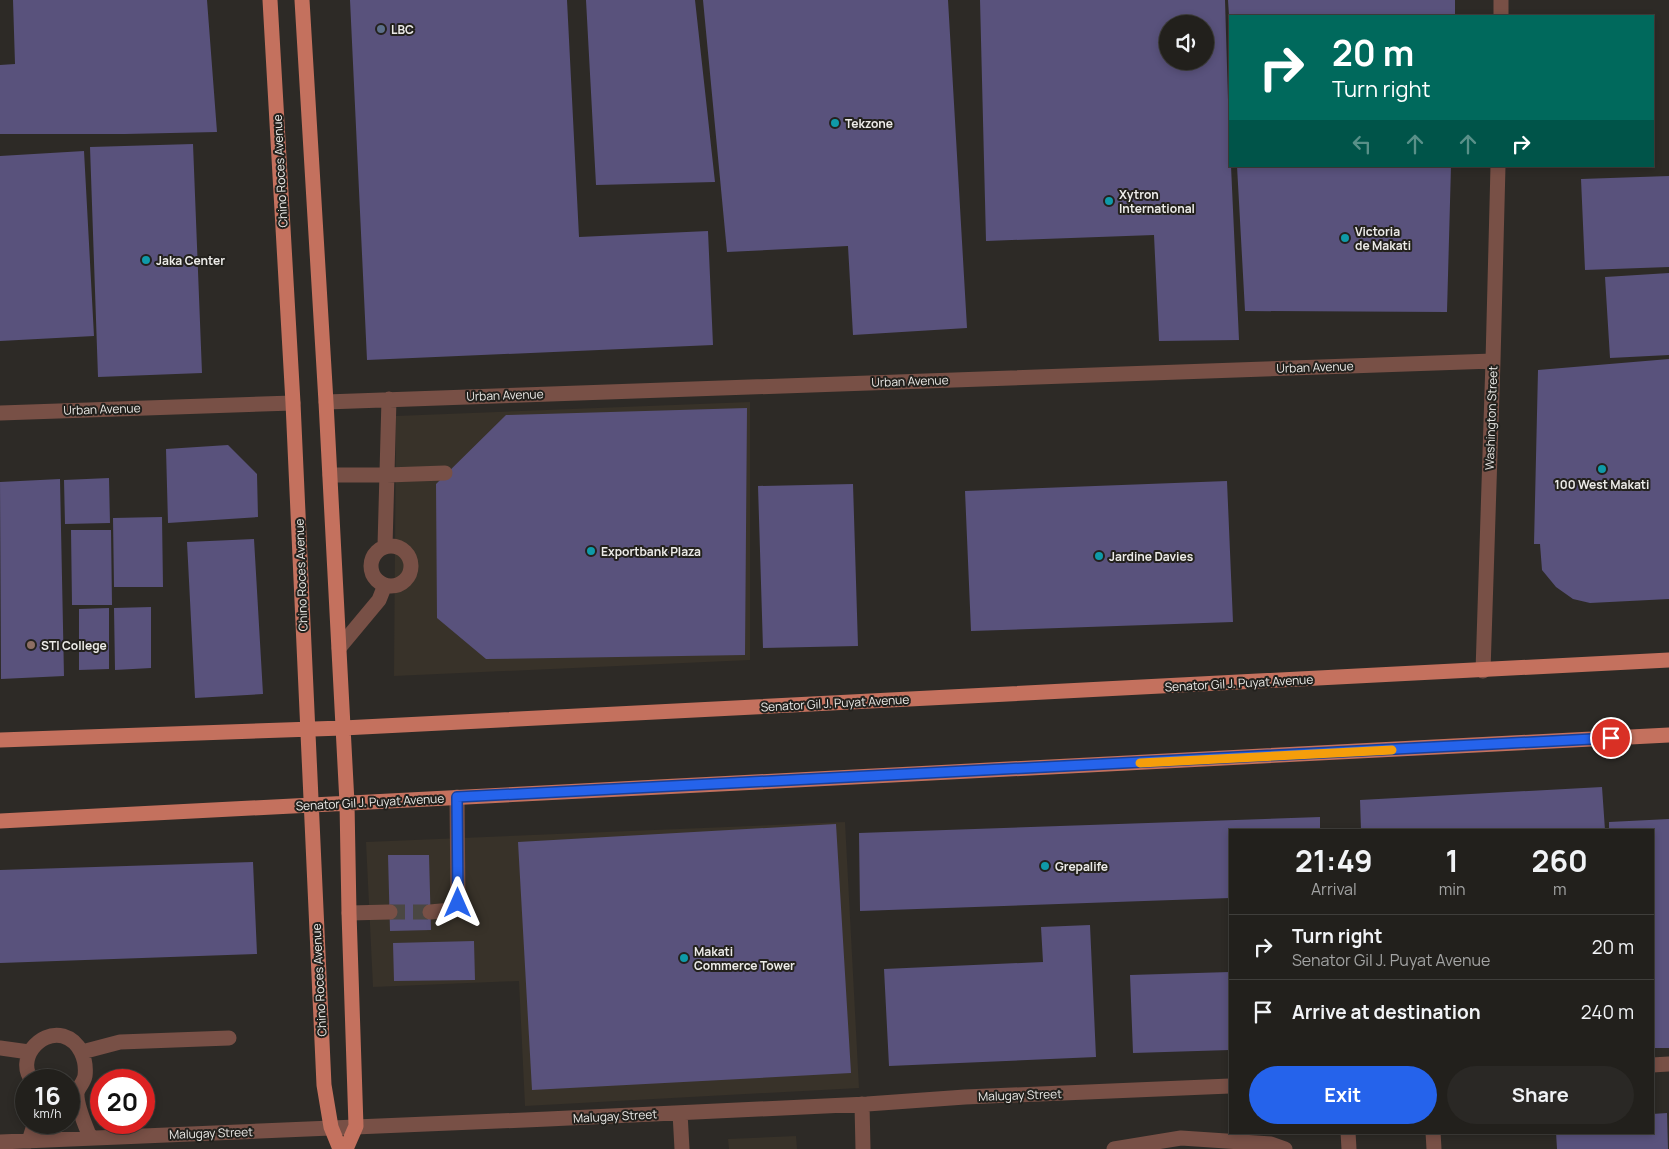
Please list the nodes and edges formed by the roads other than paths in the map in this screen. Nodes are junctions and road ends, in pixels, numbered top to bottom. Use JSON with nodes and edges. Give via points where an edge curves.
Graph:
{"nodes":[{"id":1,"x":270,"y":0,"type":"edge"},
{"id":2,"x":302,"y":0,"type":"edge"},
{"id":3,"x":1501,"y":0,"type":"edge"},
{"id":4,"x":1501,"y":15,"type":"edge"},
{"id":5,"x":1498,"y":167,"type":"edge"},
{"id":6,"x":1493,"y":361,"type":"junction"},
{"id":7,"x":389,"y":400,"type":"junction"},
{"id":8,"x":326,"y":402,"type":"junction"},
{"id":9,"x":293,"y":403,"type":"junction"},
{"id":10,"x":0,"y":413,"type":"edge"},
{"id":11,"x":445,"y":473,"type":"dead end"},
{"id":12,"x":330,"y":475,"type":"junction"},
{"id":13,"x":387,"y":475,"type":"junction"},
{"id":14,"x":385,"y":546,"type":"junction"},
{"id":15,"x":386,"y":585,"type":"junction"},
{"id":16,"x":339,"y":648,"type":"junction"},
{"id":17,"x":1669,"y":660,"type":"edge"},
{"id":18,"x":1483,"y":670,"type":"junction"},
{"id":19,"x":344,"y":728,"type":"junction"},
{"id":20,"x":308,"y":729,"type":"junction"},
{"id":21,"x":1669,"y":735,"type":"edge"},
{"id":22,"x":0,"y":740,"type":"edge"},
{"id":23,"x":457,"y":797,"type":"junction"},
{"id":24,"x":347,"y":802,"type":"junction"},
{"id":25,"x":312,"y":805,"type":"junction"},
{"id":26,"x":0,"y":821,"type":"edge"},
{"id":27,"x":390,"y":912,"type":"tunnel mouth"},
{"id":28,"x":430,"y":912,"type":"tunnel mouth"},
{"id":29,"x":349,"y":914,"type":"junction"},
{"id":30,"x":229,"y":1038,"type":"dead end"},
{"id":31,"x":0,"y":1048,"type":"edge"},
{"id":32,"x":30,"y":1052,"type":"junction"},
{"id":33,"x":82,"y":1052,"type":"junction"},
{"id":34,"x":1669,"y":1064,"type":"edge"},
{"id":35,"x":1654,"y":1065,"type":"edge"},
{"id":36,"x":28,"y":1069,"type":"edge"},
{"id":37,"x":80,"y":1084,"type":"edge"},
{"id":38,"x":1229,"y":1086,"type":"edge"},
{"id":39,"x":862,"y":1104,"type":"junction"},
{"id":40,"x":80,"y":1108,"type":"edge"},
{"id":41,"x":680,"y":1113,"type":"junction"},
{"id":42,"x":356,"y":1126,"type":"junction"},
{"id":43,"x":331,"y":1127,"type":"junction"},
{"id":44,"x":31,"y":1134,"type":"edge"},
{"id":45,"x":1348,"y":1134,"type":"edge"},
{"id":46,"x":1433,"y":1134,"type":"edge"},
{"id":47,"x":90,"y":1138,"type":"junction"},
{"id":48,"x":29,"y":1141,"type":"junction"},
{"id":49,"x":0,"y":1142,"type":"edge"},
{"id":50,"x":340,"y":1149,"type":"edge"},
{"id":51,"x":346,"y":1149,"type":"edge"},
{"id":52,"x":682,"y":1149,"type":"edge"},
{"id":53,"x":863,"y":1149,"type":"edge"},
{"id":54,"x":1114,"y":1149,"type":"edge"},
{"id":55,"x":1285,"y":1149,"type":"edge"},
{"id":56,"x":1349,"y":1149,"type":"edge"},
{"id":57,"x":1434,"y":1149,"type":"edge"}],
"edges":[{"from":1,"to":9,"type":"main road","name":"Chino Roces Avenue"},
{"from":2,"to":8,"type":"main road"},
{"from":3,"to":4,"type":"street"},
{"from":5,"to":6,"type":"street","name":"Washington Street"},
{"from":6,"to":7,"type":"street","name":"Urban Avenue"},
{"from":6,"to":18,"type":"street","name":"Washington Street"},
{"from":7,"to":8,"type":"street","name":"Urban Avenue"},
{"from":7,"to":13,"type":"street"},
{"from":8,"to":12,"type":"main road"},
{"from":9,"to":10,"type":"street","name":"Urban Avenue"},
{"from":9,"to":20,"type":"main road","name":"Chino Roces Avenue"},
{"from":11,"to":13,"type":"street"},
{"from":12,"to":13,"type":"street"},
{"from":12,"to":16,"type":"main road"},
{"from":13,"to":14,"type":"street"},
{"from":14,"to":15,"type":"street","via":[[375,554],[370,566],[375,578]]},
{"from":14,"to":15,"type":"street","via":[[399,547],[411,562],[404,580]]},
{"from":15,"to":16,"type":"street","via":[[379,600]]},
{"from":16,"to":19,"type":"main road"},
{"from":17,"to":18,"type":"main road","name":"Senator Gil J. Puyat Avenue"},
{"from":18,"to":19,"type":"main road","name":"Senator Gil J. Puyat Avenue"},
{"from":19,"to":20,"type":"main road","name":"Senator Gil J. Puyat Avenue"},
{"from":19,"to":24,"type":"main road"},
{"from":20,"to":22,"type":"main road","name":"Senator Gil J. Puyat Avenue"},
{"from":20,"to":25,"type":"main road","name":"Chino Roces Avenue"},
{"from":21,"to":23,"type":"main road","name":"Senator Gil J. Puyat Avenue"},
{"from":23,"to":24,"type":"main road","name":"Senator Gil J. Puyat Avenue"},
{"from":23,"to":28,"type":"street","via":[[458,903],[452,910]]},
{"from":24,"to":25,"type":"main road","name":"Senator Gil J. Puyat Avenue"},
{"from":24,"to":29,"type":"main road"},
{"from":25,"to":26,"type":"main road","name":"Senator Gil J. Puyat Avenue"},
{"from":25,"to":43,"type":"main road","name":"Chino Roces Avenue","via":[[324,1085]]},
{"from":27,"to":29,"type":"street"},
{"from":29,"to":42,"type":"main road"},
{"from":30,"to":33,"type":"street","via":[[120,1042]]},
{"from":31,"to":32,"type":"street"},
{"from":32,"to":33,"type":"street","via":[[49,1036],[62,1036],[74,1042]]},
{"from":32,"to":36,"type":"street"},
{"from":33,"to":37,"type":"street","via":[[85,1078]]},
{"from":34,"to":35,"type":"street"},
{"from":38,"to":39,"type":"street","name":"Malugay Street"},
{"from":39,"to":41,"type":"street","name":"Malugay Street"},
{"from":39,"to":53,"type":"street"},
{"from":40,"to":47,"type":"street"},
{"from":41,"to":42,"type":"street","name":"Malugay Street"},
{"from":41,"to":52,"type":"street"},
{"from":42,"to":43,"type":"street","name":"Malugay Street"},
{"from":42,"to":51,"type":"main road"},
{"from":43,"to":47,"type":"street","name":"Malugay Street"},
{"from":43,"to":50,"type":"main road","name":"Chino Roces Avenue"},
{"from":44,"to":48,"type":"street"},
{"from":45,"to":56,"type":"street"},
{"from":46,"to":57,"type":"street"},
{"from":47,"to":48,"type":"street","name":"Malugay Street"},
{"from":48,"to":49,"type":"street","name":"Malugay Street"},
{"from":54,"to":55,"type":"street","via":[[1181,1138],[1271,1144]]}]}
